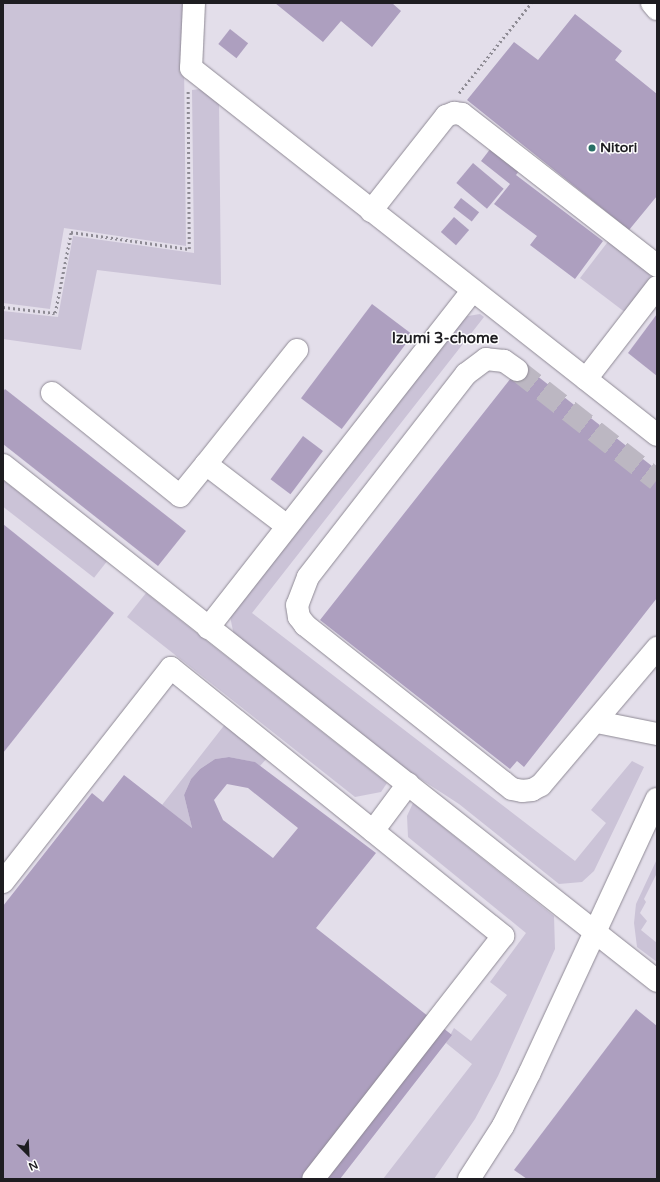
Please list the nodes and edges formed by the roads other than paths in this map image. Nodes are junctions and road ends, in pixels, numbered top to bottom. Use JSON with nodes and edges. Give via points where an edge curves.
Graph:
{"nodes":[{"id":1,"x":194,"y":3,"type":"edge"},
{"id":2,"x":652,"y":3,"type":"edge"},
{"id":3,"x":657,"y":9,"type":"edge"},
{"id":4,"x":371,"y":211,"type":"junction"},
{"id":5,"x":657,"y":266,"type":"edge"},
{"id":6,"x":657,"y":287,"type":"edge"},
{"id":7,"x":474,"y":290,"type":"junction"},
{"id":8,"x":297,"y":350,"type":"dead end"},
{"id":9,"x":517,"y":370,"type":"tunnel mouth"},
{"id":10,"x":586,"y":379,"type":"junction"},
{"id":11,"x":52,"y":394,"type":"dead end"},
{"id":12,"x":657,"y":435,"type":"edge"},
{"id":13,"x":206,"y":464,"type":"junction"},
{"id":14,"x":3,"y":465,"type":"edge"},
{"id":15,"x":287,"y":526,"type":"junction"},
{"id":16,"x":208,"y":628,"type":"junction"},
{"id":17,"x":657,"y":648,"type":"edge"},
{"id":18,"x":597,"y":722,"type":"junction"},
{"id":19,"x":657,"y":734,"type":"edge"},
{"id":20,"x":408,"y":784,"type":"junction"},
{"id":21,"x":657,"y":798,"type":"edge"},
{"id":22,"x":373,"y":831,"type":"junction"},
{"id":23,"x":3,"y":882,"type":"edge"},
{"id":24,"x":596,"y":933,"type":"junction"},
{"id":25,"x":657,"y":981,"type":"edge"},
{"id":26,"x":313,"y":1179,"type":"edge"},
{"id":27,"x":469,"y":1179,"type":"edge"}],
"edges":[{"from":1,"to":4,"type":"main road","via":[[191,68]]},
{"from":2,"to":3,"type":"main road"},
{"from":4,"to":5,"type":"main road","via":[[446,116],[462,114]]},
{"from":4,"to":7,"type":"main road"},
{"from":6,"to":10,"type":"main road"},
{"from":7,"to":10,"type":"main road"},
{"from":7,"to":15,"type":"main road"},
{"from":8,"to":13,"type":"main road"},
{"from":9,"to":18,"type":"main road","via":[[504,361],[486,359],[466,374],[308,577],[297,605],[299,617],[305,625],[512,789],[532,790],[541,785]]},
{"from":10,"to":12,"type":"main road"},
{"from":11,"to":13,"type":"main road","via":[[180,496]]},
{"from":13,"to":15,"type":"main road"},
{"from":14,"to":16,"type":"main road"},
{"from":15,"to":16,"type":"main road"},
{"from":16,"to":20,"type":"main road"},
{"from":17,"to":18,"type":"main road"},
{"from":18,"to":19,"type":"main road"},
{"from":20,"to":22,"type":"main road"},
{"from":20,"to":24,"type":"main road"},
{"from":21,"to":24,"type":"main road"},
{"from":22,"to":23,"type":"main road","via":[[336,812],[171,668]]},
{"from":22,"to":26,"type":"main road","via":[[503,936]]},
{"from":24,"to":25,"type":"main road"},
{"from":24,"to":27,"type":"main road","via":[[515,1104]]}]}
